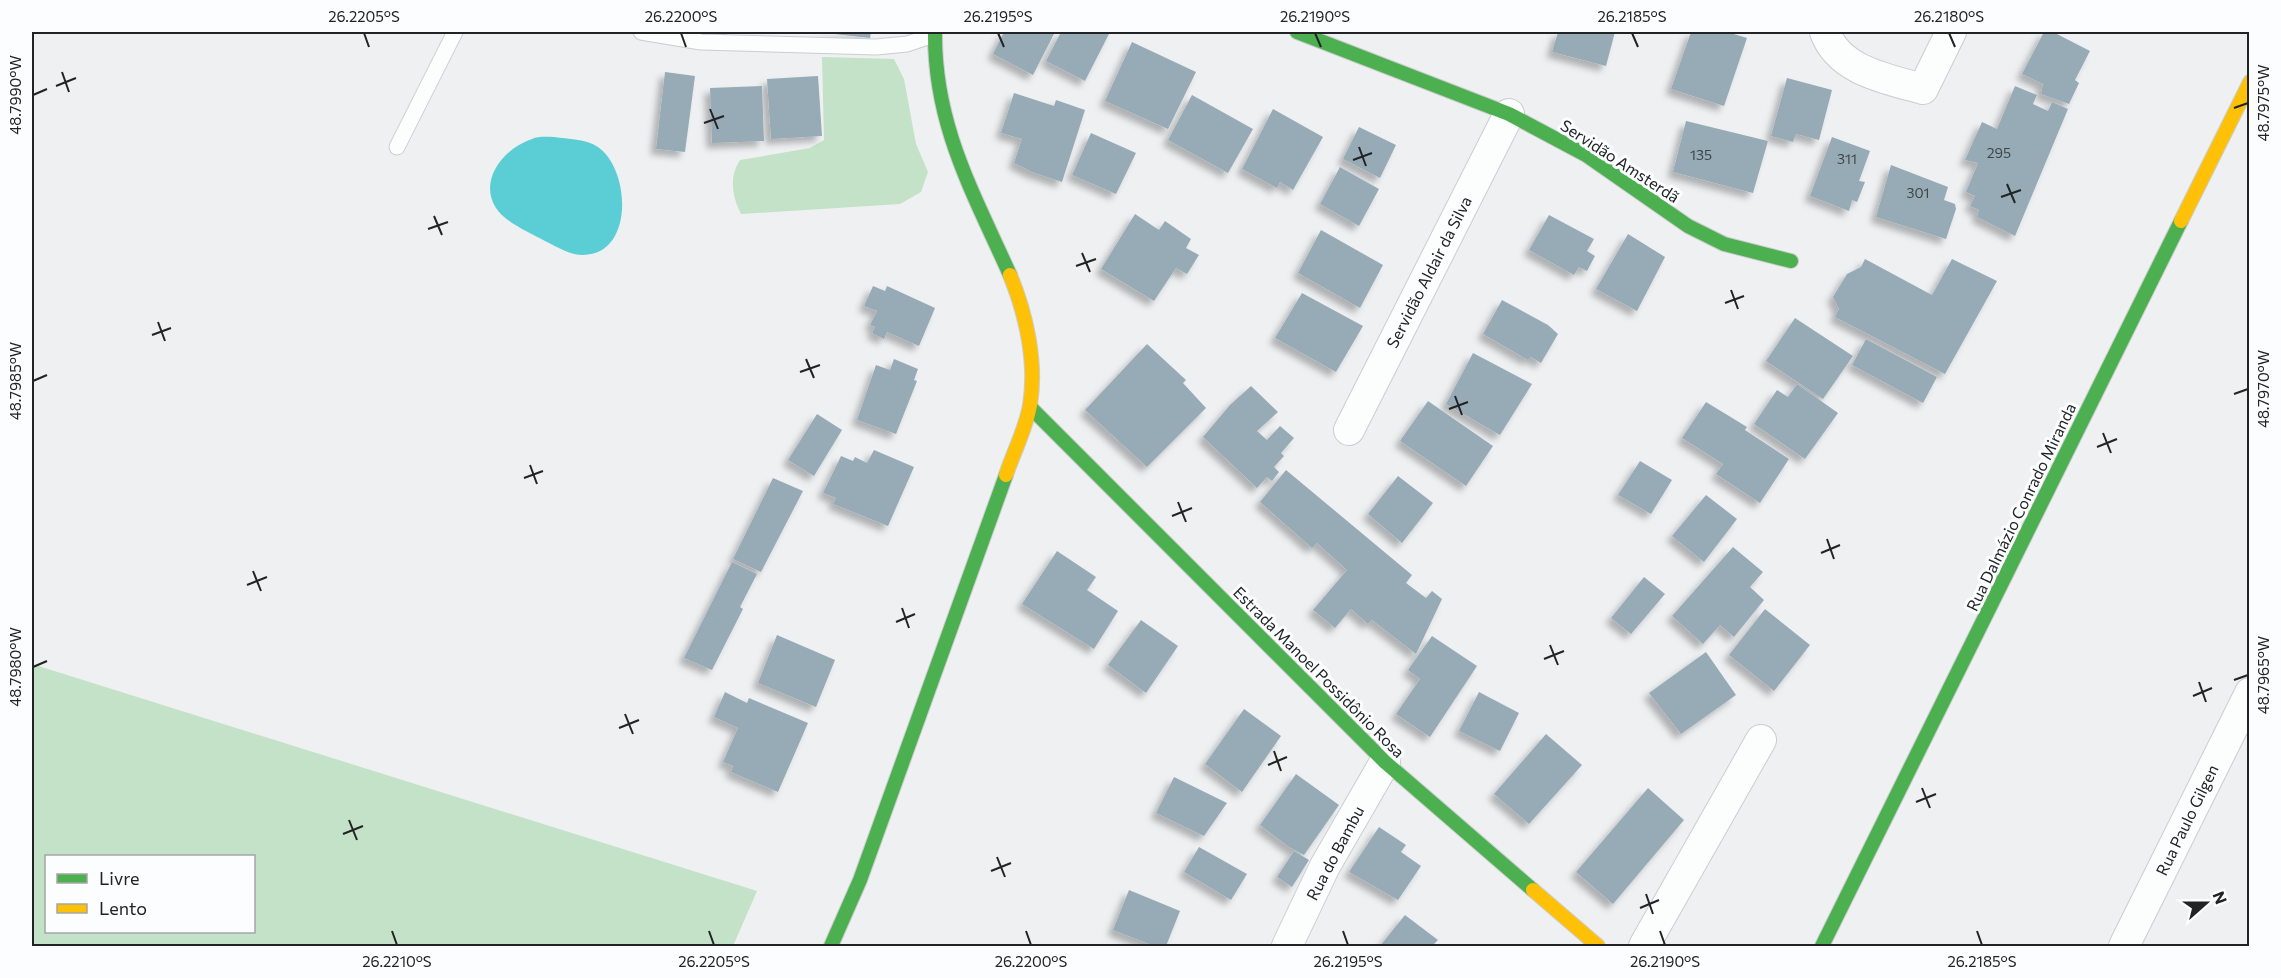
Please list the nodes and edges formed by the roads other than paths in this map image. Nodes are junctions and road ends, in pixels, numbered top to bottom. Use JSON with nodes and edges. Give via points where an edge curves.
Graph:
{"nodes":[{"id":1,"x":455,"y":32,"type":"edge"},
{"id":2,"x":641,"y":32,"type":"edge"},
{"id":3,"x":1297,"y":32,"type":"edge"},
{"id":4,"x":1825,"y":32,"type":"edge"},
{"id":5,"x":1951,"y":32,"type":"edge"},
{"id":6,"x":934,"y":33,"type":"edge"},
{"id":7,"x":2250,"y":82,"type":"edge"},
{"id":8,"x":1509,"y":114,"type":"junction"},
{"id":9,"x":397,"y":147,"type":"dead end"},
{"id":10,"x":1791,"y":261,"type":"dead end"},
{"id":11,"x":1030,"y":407,"type":"junction"},
{"id":12,"x":1349,"y":430,"type":"dead end"},
{"id":13,"x":2250,"y":693,"type":"edge"},
{"id":14,"x":1761,"y":740,"type":"dead end"},
{"id":15,"x":1385,"y":762,"type":"junction"},
{"id":16,"x":831,"y":946,"type":"edge"},
{"id":17,"x":1287,"y":946,"type":"edge"},
{"id":18,"x":1598,"y":946,"type":"edge"},
{"id":19,"x":1644,"y":946,"type":"edge"},
{"id":20,"x":1822,"y":946,"type":"edge"},
{"id":21,"x":2124,"y":946,"type":"edge"}],
"edges":[{"from":1,"to":9,"type":"lane"},
{"from":2,"to":6,"type":"lane","via":[[701,42],[876,47],[907,44]]},
{"from":3,"to":8,"type":"street","name":"Servidão Amsterdã"},
{"from":4,"to":5,"type":"street","via":[[1830,46],[1849,62],[1871,74],[1923,89]]},
{"from":6,"to":11,"type":"street","via":[[939,87],[952,145],[1013,282],[1029,342],[1033,374]]},
{"from":7,"to":20,"type":"street","name":"Rua Dalmázio Conrado Miranda"},
{"from":8,"to":10,"type":"street","name":"Servidão Amsterdã","via":[[1586,154],[1688,226],[1724,244]]},
{"from":8,"to":12,"type":"street","name":"Servidão Aldair da Silva"},
{"from":11,"to":15,"type":"street","name":"Estrada Manoel Possidônio Rosa"},
{"from":11,"to":16,"type":"street","via":[[860,880]]},
{"from":13,"to":21,"type":"street","name":"Rua Paulo Gilgen"},
{"from":14,"to":19,"type":"street"},
{"from":15,"to":17,"type":"street","name":"Rua do Bambu","via":[[1325,866]]},
{"from":15,"to":18,"type":"street","name":"Estrada Manoel Possidônio Rosa"}]}
